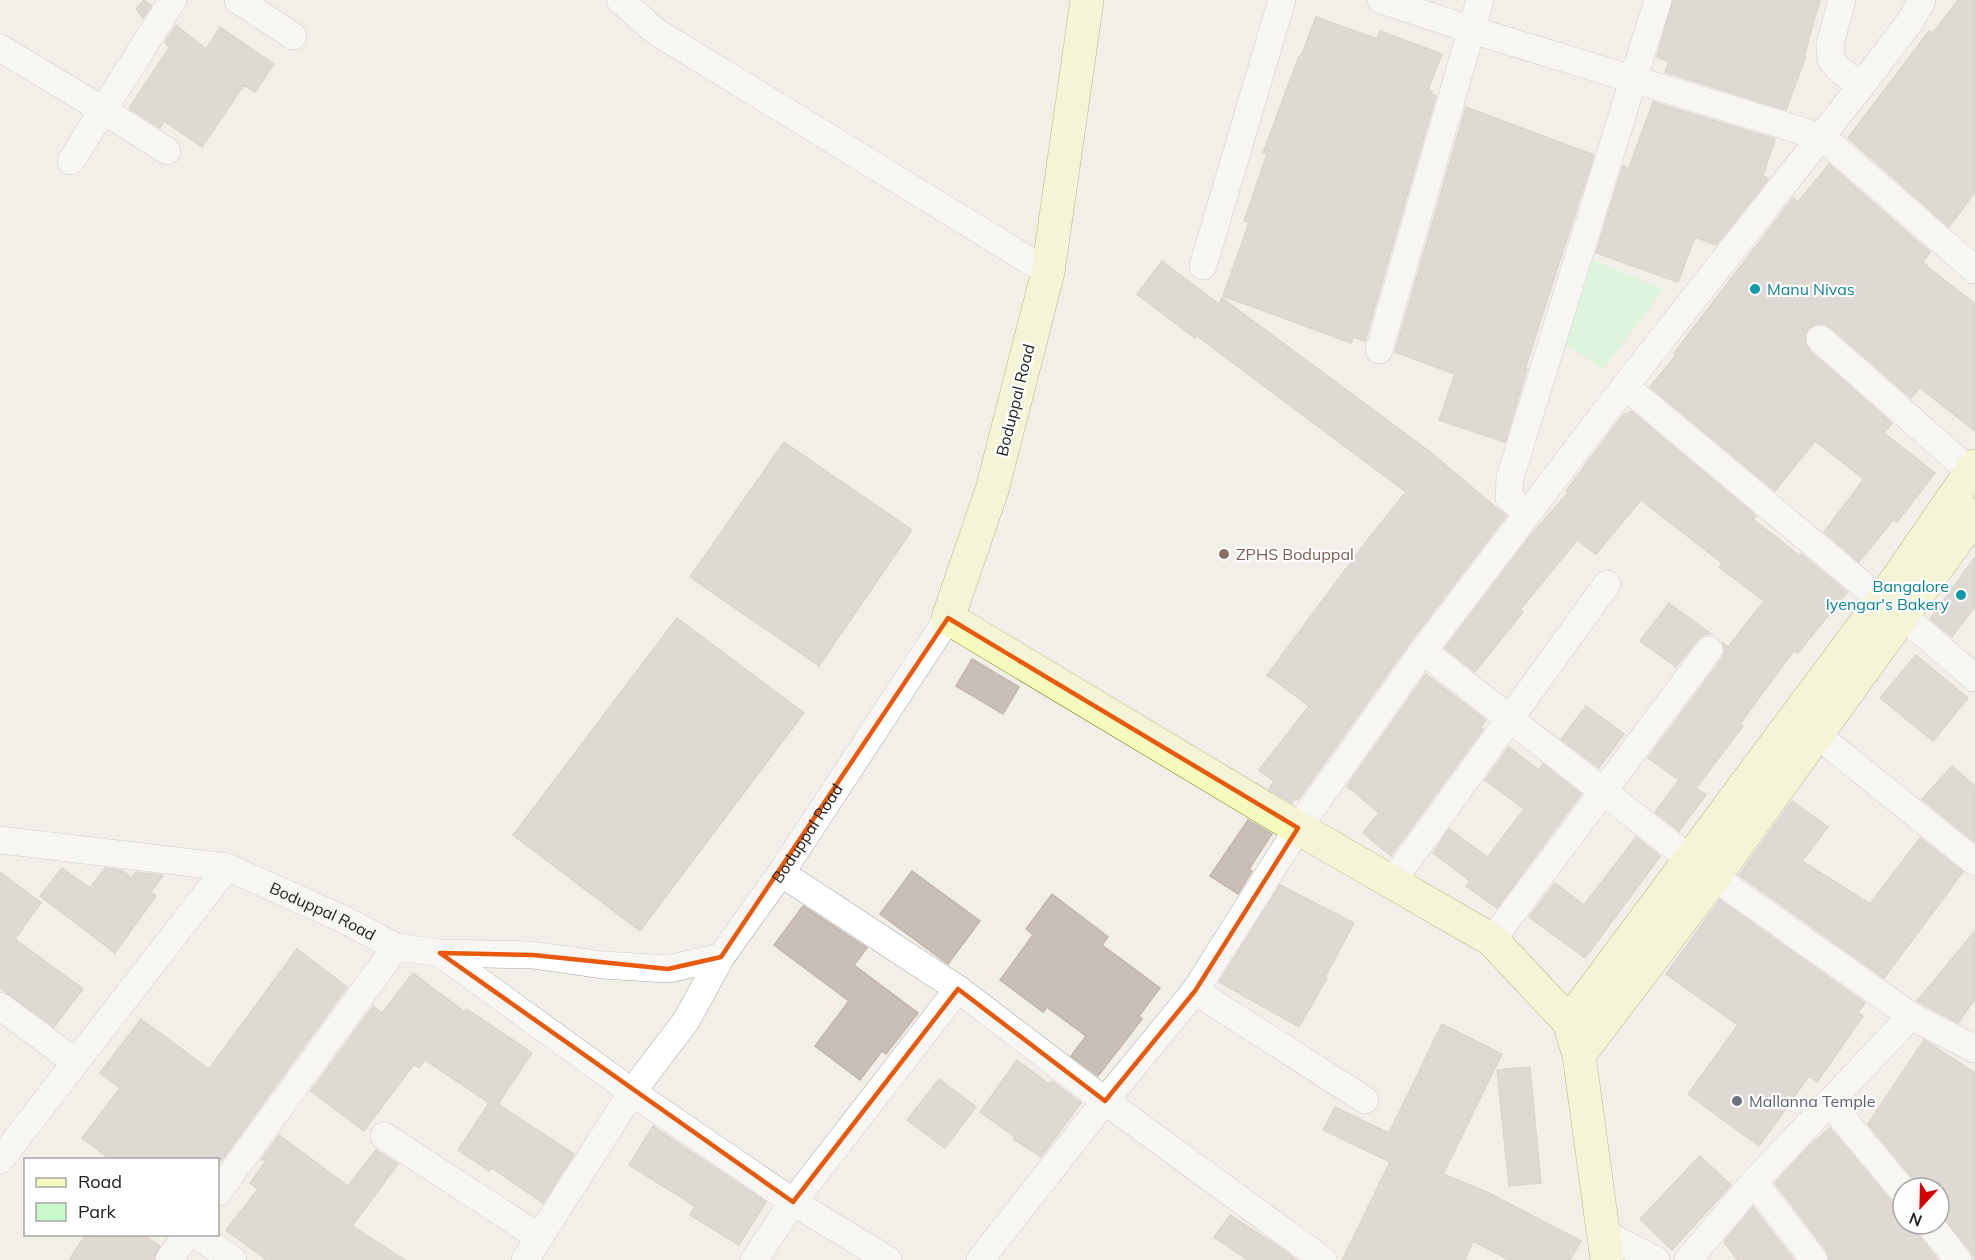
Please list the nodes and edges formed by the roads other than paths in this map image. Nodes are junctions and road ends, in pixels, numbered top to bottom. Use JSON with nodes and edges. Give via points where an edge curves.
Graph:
{"nodes":[{"id":1,"x":173,"y":0,"type":"edge"},
{"id":2,"x":238,"y":0,"type":"edge"},
{"id":3,"x":620,"y":0,"type":"edge"},
{"id":4,"x":1087,"y":0,"type":"edge"},
{"id":5,"x":1282,"y":0,"type":"edge"},
{"id":6,"x":1381,"y":0,"type":"edge"},
{"id":7,"x":1480,"y":0,"type":"edge"},
{"id":8,"x":1658,"y":0,"type":"edge"},
{"id":9,"x":1842,"y":0,"type":"edge"},
{"id":10,"x":1922,"y":0,"type":"edge"},
{"id":11,"x":1472,"y":30,"type":"junction"},
{"id":12,"x":293,"y":36,"type":"dead end"},
{"id":13,"x":0,"y":48,"type":"edge"},
{"id":14,"x":1632,"y":79,"type":"junction"},
{"id":15,"x":1861,"y":86,"type":"junction"},
{"id":16,"x":103,"y":110,"type":"junction"},
{"id":17,"x":1822,"y":137,"type":"junction"},
{"id":18,"x":166,"y":151,"type":"dead end"},
{"id":19,"x":71,"y":161,"type":"dead end"},
{"id":20,"x":1203,"y":266,"type":"dead end"},
{"id":21,"x":1975,"y":270,"type":"edge"},
{"id":22,"x":1048,"y":272,"type":"junction"},
{"id":23,"x":1820,"y":339,"type":"dead end"},
{"id":24,"x":1379,"y":350,"type":"dead end"},
{"id":25,"x":1625,"y":386,"type":"junction"},
{"id":26,"x":1973,"y":469,"type":"edge"},
{"id":27,"x":1528,"y":513,"type":"junction"},
{"id":28,"x":1975,"y":515,"type":"edge"},
{"id":29,"x":1608,"y":584,"type":"dead end"},
{"id":30,"x":1892,"y":609,"type":"junction"},
{"id":31,"x":948,"y":618,"type":"junction"},
{"id":32,"x":1709,"y":650,"type":"dead end"},
{"id":33,"x":1423,"y":651,"type":"junction"},
{"id":34,"x":1975,"y":678,"type":"edge"},
{"id":35,"x":1510,"y":718,"type":"junction"},
{"id":36,"x":1816,"y":734,"type":"junction"},
{"id":37,"x":1604,"y":791,"type":"junction"},
{"id":38,"x":1298,"y":828,"type":"junction"},
{"id":39,"x":0,"y":840,"type":"edge"},
{"id":40,"x":1975,"y":862,"type":"edge"},
{"id":41,"x":227,"y":867,"type":"junction"},
{"id":42,"x":1703,"y":868,"type":"junction"},
{"id":43,"x":781,"y":873,"type":"junction"},
{"id":44,"x":1392,"y":882,"type":"junction"},
{"id":45,"x":1492,"y":940,"type":"junction"},
{"id":46,"x":396,"y":946,"type":"junction"},
{"id":47,"x":440,"y":953,"type":"junction"},
{"id":48,"x":721,"y":957,"type":"junction"},
{"id":49,"x":958,"y":989,"type":"junction"},
{"id":50,"x":1195,"y":991,"type":"junction"},
{"id":51,"x":0,"y":1006,"type":"edge"},
{"id":52,"x":1911,"y":1016,"type":"junction"},
{"id":53,"x":1569,"y":1022,"type":"junction"},
{"id":54,"x":1973,"y":1043,"type":"edge"},
{"id":55,"x":1579,"y":1055,"type":"junction"},
{"id":56,"x":75,"y":1062,"type":"junction"},
{"id":57,"x":632,"y":1092,"type":"junction"},
{"id":58,"x":1365,"y":1100,"type":"dead end"},
{"id":59,"x":1105,"y":1101,"type":"junction"},
{"id":60,"x":1829,"y":1102,"type":"junction"},
{"id":61,"x":384,"y":1136,"type":"dead end"},
{"id":62,"x":0,"y":1160,"type":"edge"},
{"id":63,"x":1891,"y":1177,"type":"edge"},
{"id":64,"x":1754,"y":1182,"type":"junction"},
{"id":65,"x":219,"y":1191,"type":"edge"},
{"id":66,"x":793,"y":1202,"type":"junction"},
{"id":67,"x":186,"y":1236,"type":"edge"},
{"id":68,"x":198,"y":1236,"type":"edge"},
{"id":69,"x":1939,"y":1236,"type":"edge"},
{"id":70,"x":539,"y":1237,"type":"junction"},
{"id":71,"x":1606,"y":1247,"type":"edge"},
{"id":72,"x":169,"y":1260,"type":"edge"},
{"id":73,"x":233,"y":1260,"type":"edge"},
{"id":74,"x":525,"y":1260,"type":"edge"},
{"id":75,"x":754,"y":1260,"type":"edge"},
{"id":76,"x":888,"y":1260,"type":"edge"},
{"id":77,"x":980,"y":1260,"type":"edge"},
{"id":78,"x":1323,"y":1260,"type":"edge"},
{"id":79,"x":1656,"y":1260,"type":"edge"},
{"id":80,"x":1688,"y":1260,"type":"edge"},
{"id":81,"x":1814,"y":1260,"type":"edge"},
{"id":82,"x":1958,"y":1260,"type":"edge"}],
"edges":[{"from":1,"to":16,"type":"street"},
{"from":2,"to":12,"type":"street"},
{"from":3,"to":22,"type":"street","via":[[655,31]]},
{"from":4,"to":22,"type":"street","name":"Boduppal Road"},
{"from":5,"to":20,"type":"street"},
{"from":6,"to":11,"type":"street"},
{"from":7,"to":11,"type":"street"},
{"from":8,"to":14,"type":"street"},
{"from":9,"to":15,"type":"street","via":[[1830,44],[1831,60]]},
{"from":10,"to":15,"type":"street"},
{"from":11,"to":14,"type":"street"},
{"from":11,"to":24,"type":"street"},
{"from":13,"to":16,"type":"street"},
{"from":14,"to":17,"type":"street"},
{"from":14,"to":27,"type":"street","via":[[1510,478],[1509,498]]},
{"from":15,"to":17,"type":"street"},
{"from":16,"to":18,"type":"street"},
{"from":16,"to":19,"type":"street"},
{"from":17,"to":21,"type":"street"},
{"from":17,"to":25,"type":"street"},
{"from":22,"to":31,"type":"street","name":"Boduppal Road","via":[[992,490]]},
{"from":23,"to":26,"type":"street"},
{"from":25,"to":27,"type":"street"},
{"from":25,"to":30,"type":"street"},
{"from":26,"to":30,"type":"street"},
{"from":27,"to":33,"type":"street"},
{"from":28,"to":30,"type":"street"},
{"from":29,"to":35,"type":"street"},
{"from":30,"to":34,"type":"street"},
{"from":30,"to":36,"type":"street"},
{"from":30,"to":42,"type":"street"},
{"from":31,"to":38,"type":"street"},
{"from":31,"to":43,"type":"street","name":"Boduppal Road"},
{"from":32,"to":37,"type":"street"},
{"from":33,"to":35,"type":"street"},
{"from":33,"to":38,"type":"street"},
{"from":35,"to":37,"type":"street"},
{"from":35,"to":44,"type":"street"},
{"from":36,"to":40,"type":"street"},
{"from":36,"to":42,"type":"street"},
{"from":37,"to":42,"type":"street"},
{"from":37,"to":45,"type":"street"},
{"from":38,"to":44,"type":"street"},
{"from":38,"to":50,"type":"street"},
{"from":39,"to":41,"type":"street","name":"Boduppal Road"},
{"from":41,"to":46,"type":"street","name":"Boduppal Road"},
{"from":41,"to":56,"type":"street"},
{"from":42,"to":52,"type":"street"},
{"from":42,"to":53,"type":"street"},
{"from":42,"to":55,"type":"street"},
{"from":43,"to":48,"type":"street","name":"Boduppal Road"},
{"from":43,"to":49,"type":"street"},
{"from":44,"to":45,"type":"street"},
{"from":45,"to":53,"type":"street"},
{"from":46,"to":47,"type":"street","name":"Boduppal Road"},
{"from":46,"to":65,"type":"street"},
{"from":47,"to":48,"type":"street","name":"Boduppal Road","via":[[533,955],[668,969]]},
{"from":47,"to":57,"type":"street"},
{"from":48,"to":57,"type":"street","via":[[686,1021]]},
{"from":49,"to":59,"type":"street"},
{"from":49,"to":66,"type":"street"},
{"from":50,"to":58,"type":"street"},
{"from":50,"to":59,"type":"street"},
{"from":51,"to":56,"type":"street"},
{"from":52,"to":54,"type":"street"},
{"from":52,"to":60,"type":"street"},
{"from":53,"to":55,"type":"street"},
{"from":55,"to":71,"type":"street"},
{"from":56,"to":62,"type":"street"},
{"from":57,"to":66,"type":"street"},
{"from":57,"to":70,"type":"street"},
{"from":59,"to":77,"type":"street"},
{"from":59,"to":78,"type":"street"},
{"from":60,"to":63,"type":"street"},
{"from":60,"to":64,"type":"street"},
{"from":61,"to":70,"type":"street"},
{"from":64,"to":80,"type":"street"},
{"from":64,"to":81,"type":"street"},
{"from":66,"to":75,"type":"street"},
{"from":66,"to":76,"type":"street"},
{"from":67,"to":72,"type":"street"},
{"from":68,"to":73,"type":"street"},
{"from":69,"to":82,"type":"street"},
{"from":70,"to":74,"type":"street"},
{"from":71,"to":79,"type":"street"}]}
